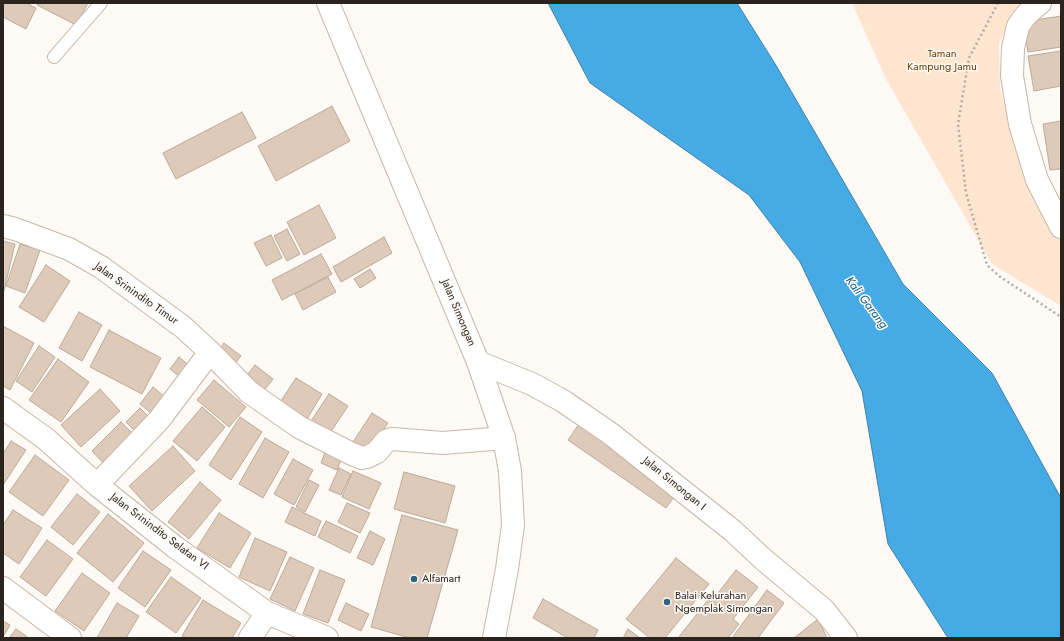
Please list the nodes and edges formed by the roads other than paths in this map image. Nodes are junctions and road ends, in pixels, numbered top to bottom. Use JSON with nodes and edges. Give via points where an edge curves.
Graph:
{"nodes":[{"id":1,"x":101,"y":3,"type":"edge"},
{"id":2,"x":328,"y":3,"type":"edge"},
{"id":3,"x":1040,"y":3,"type":"edge"},
{"id":4,"x":54,"y":57,"type":"dead end"},
{"id":5,"x":3,"y":226,"type":"edge"},
{"id":6,"x":1061,"y":227,"type":"edge"},
{"id":7,"x":210,"y":352,"type":"junction"},
{"id":8,"x":478,"y":362,"type":"junction"},
{"id":9,"x":3,"y":408,"type":"edge"},
{"id":10,"x":504,"y":438,"type":"junction"},
{"id":11,"x":97,"y":485,"type":"junction"},
{"id":12,"x":3,"y":588,"type":"edge"},
{"id":13,"x":267,"y":613,"type":"junction"},
{"id":14,"x":70,"y":638,"type":"edge"},
{"id":15,"x":250,"y":638,"type":"edge"},
{"id":16,"x":327,"y":638,"type":"edge"},
{"id":17,"x":494,"y":638,"type":"edge"},
{"id":18,"x":846,"y":638,"type":"edge"}],
"edges":[{"from":1,"to":4,"type":"lane"},
{"from":2,"to":8,"type":"street","name":"Jalan Simongan"},
{"from":3,"to":6,"type":"street","via":[[1018,26],[1013,48],[1012,76],[1020,124],[1037,180]]},
{"from":5,"to":7,"type":"street","name":"Jalan Srinindito Timur","via":[[69,250],[101,267],[183,327]]},
{"from":7,"to":10,"type":"street","name":"Jalan Srinindito Timur","via":[[249,392],[299,427],[362,458],[372,455],[386,441],[392,439],[443,443]]},
{"from":7,"to":11,"type":"street","via":[[159,420]]},
{"from":8,"to":10,"type":"street","name":"Jalan Simongan"},
{"from":8,"to":18,"type":"street","name":"Jalan Simongan I","via":[[532,384],[563,401],[611,434],[728,527],[824,610]]},
{"from":9,"to":11,"type":"street","name":"Jalan Srinindito Selatan VI","via":[[46,439]]},
{"from":10,"to":17,"type":"street","name":"Jalan Simongan","via":[[510,471],[513,525]]},
{"from":11,"to":13,"type":"street","name":"Jalan Srinindito Selatan VI"},
{"from":12,"to":14,"type":"street"},
{"from":13,"to":15,"type":"street"},
{"from":13,"to":16,"type":"street","name":"Jalan Srinindito Selatan VI"}]}
